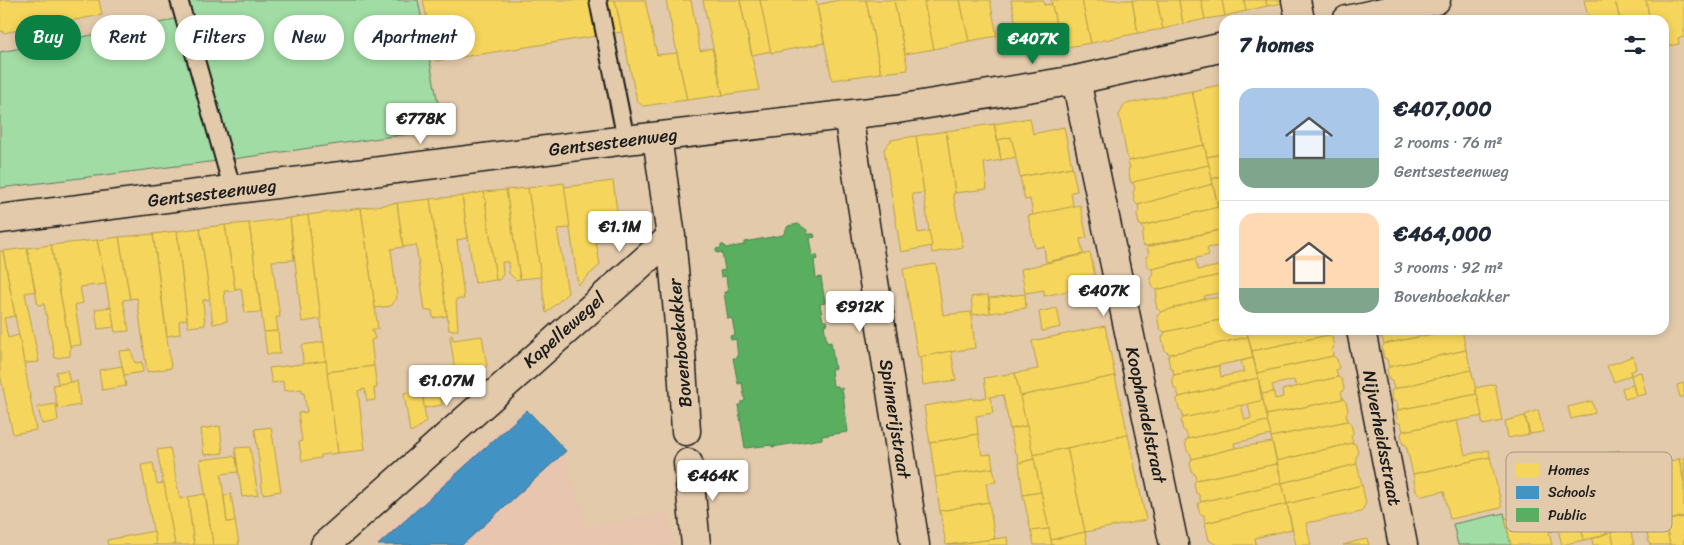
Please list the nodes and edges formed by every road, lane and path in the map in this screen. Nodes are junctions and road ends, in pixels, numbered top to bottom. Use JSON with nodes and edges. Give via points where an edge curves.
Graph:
{"nodes":[{"id":1,"x":179,"y":0,"type":"edge"},
{"id":2,"x":598,"y":0,"type":"edge"},
{"id":3,"x":1296,"y":0,"type":"edge"},
{"id":4,"x":1436,"y":0,"type":"edge"},
{"id":5,"x":1299,"y":15,"type":"edge"},
{"id":6,"x":1369,"y":15,"type":"edge"},
{"id":7,"x":1219,"y":48,"type":"edge"},
{"id":8,"x":1076,"y":80,"type":"junction"},
{"id":9,"x":848,"y":114,"type":"junction"},
{"id":10,"x":657,"y":137,"type":"junction"},
{"id":11,"x":626,"y":140,"type":"junction"},
{"id":12,"x":233,"y":191,"type":"junction"},
{"id":13,"x":0,"y":219,"type":"edge"},
{"id":14,"x":671,"y":237,"type":"junction"},
{"id":15,"x":1362,"y":335,"type":"edge"},
{"id":16,"x":686,"y":431,"type":"dead end"},
{"id":17,"x":688,"y":463,"type":"dead end"},
{"id":18,"x":325,"y":545,"type":"edge"},
{"id":19,"x":696,"y":545,"type":"edge"},
{"id":20,"x":915,"y":545,"type":"edge"},
{"id":21,"x":1174,"y":545,"type":"edge"},
{"id":22,"x":1403,"y":545,"type":"edge"}],
"edges":[{"from":1,"to":12,"type":"lane"},
{"from":2,"to":11,"type":"lane"},
{"from":3,"to":5,"type":"street"},
{"from":4,"to":6,"type":"street"},
{"from":7,"to":8,"type":"street","name":"Gentsesteenweg"},
{"from":8,"to":9,"type":"street","name":"Gentsesteenweg"},
{"from":8,"to":21,"type":"street","name":"Koophandelstraat"},
{"from":9,"to":10,"type":"street","name":"Gentsesteenweg"},
{"from":9,"to":20,"type":"street","name":"Spinnerijstraat"},
{"from":10,"to":11,"type":"street","name":"Gentsesteenweg"},
{"from":10,"to":14,"type":"street","name":"Bovenboekakker"},
{"from":11,"to":12,"type":"street","name":"Gentsesteenweg"},
{"from":12,"to":13,"type":"street","name":"Gentsesteenweg"},
{"from":14,"to":16,"type":"street","name":"Bovenboekakker"},
{"from":14,"to":18,"type":"street","name":"Kapellewegel"},
{"from":15,"to":22,"type":"street","name":"Nijverheidsstraat"},
{"from":17,"to":19,"type":"street"}]}
